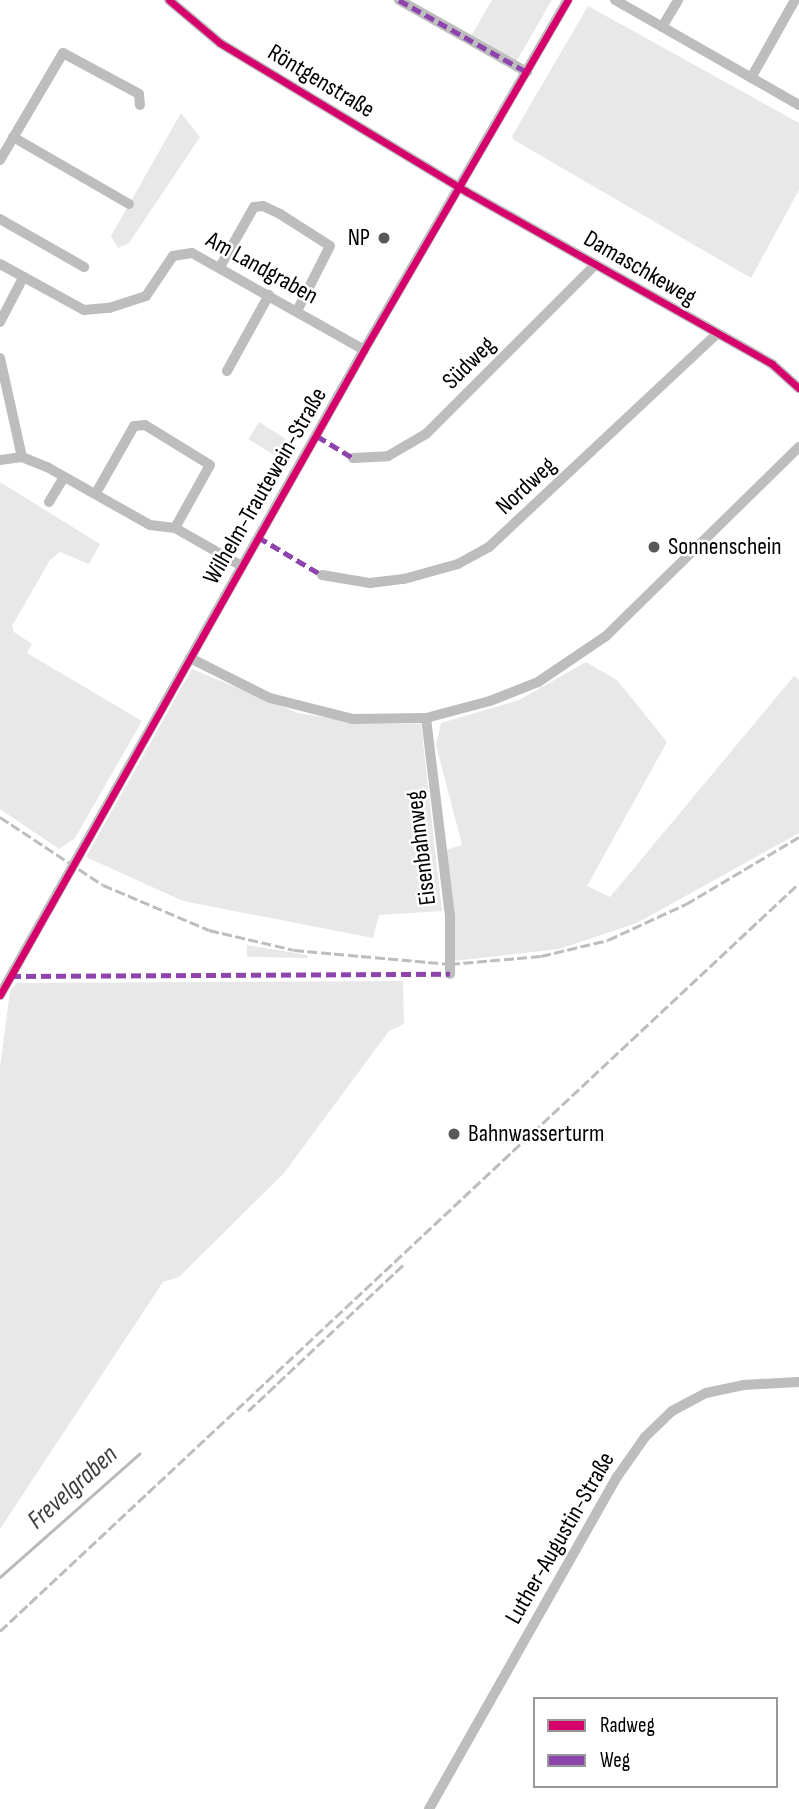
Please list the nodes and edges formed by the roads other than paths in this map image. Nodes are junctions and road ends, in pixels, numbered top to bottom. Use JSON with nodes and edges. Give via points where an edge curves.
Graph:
{"nodes":[{"id":1,"x":169,"y":0,"type":"edge"},
{"id":2,"x":399,"y":0,"type":"edge"},
{"id":3,"x":568,"y":0,"type":"edge"},
{"id":4,"x":615,"y":0,"type":"edge"},
{"id":5,"x":678,"y":0,"type":"edge"},
{"id":6,"x":795,"y":0,"type":"edge"},
{"id":7,"x":663,"y":27,"type":"junction"},
{"id":8,"x":527,"y":72,"type":"junction"},
{"id":9,"x":751,"y":78,"type":"junction"},
{"id":10,"x":141,"y":105,"type":"dead end"},
{"id":11,"x":799,"y":105,"type":"edge"},
{"id":12,"x":13,"y":137,"type":"junction"},
{"id":13,"x":0,"y":160,"type":"edge"},
{"id":14,"x":459,"y":185,"type":"junction"},
{"id":15,"x":129,"y":204,"type":"dead end"},
{"id":16,"x":0,"y":219,"type":"edge"},
{"id":17,"x":0,"y":264,"type":"edge"},
{"id":18,"x":595,"y":265,"type":"junction"},
{"id":19,"x":84,"y":267,"type":"dead end"},
{"id":20,"x":219,"y":267,"type":"junction"},
{"id":21,"x":23,"y":278,"type":"junction"},
{"id":22,"x":269,"y":295,"type":"junction"},
{"id":23,"x":297,"y":311,"type":"junction"},
{"id":24,"x":0,"y":322,"type":"edge"},
{"id":25,"x":717,"y":334,"type":"junction"},
{"id":26,"x":365,"y":350,"type":"junction"},
{"id":27,"x":0,"y":358,"type":"edge"},
{"id":28,"x":227,"y":371,"type":"dead end"},
{"id":29,"x":799,"y":388,"type":"edge"},
{"id":30,"x":4,"y":402,"type":"edge"},
{"id":31,"x":799,"y":447,"type":"edge"},
{"id":32,"x":22,"y":457,"type":"junction"},
{"id":33,"x":354,"y":458,"type":"dead end"},
{"id":34,"x":0,"y":460,"type":"edge"},
{"id":35,"x":64,"y":477,"type":"junction"},
{"id":36,"x":96,"y":494,"type":"junction"},
{"id":37,"x":49,"y":502,"type":"dead end"},
{"id":38,"x":175,"y":528,"type":"junction"},
{"id":39,"x":242,"y":566,"type":"junction"},
{"id":40,"x":323,"y":575,"type":"dead end"},
{"id":41,"x":190,"y":658,"type":"junction"},
{"id":42,"x":426,"y":718,"type":"junction"},
{"id":43,"x":450,"y":974,"type":"dead end"},
{"id":44,"x":0,"y":995,"type":"edge"},
{"id":45,"x":799,"y":1382,"type":"edge"},
{"id":46,"x":429,"y":1809,"type":"edge"}],
"edges":[{"from":1,"to":14,"type":"street","name":"Röntgenstraße","via":[[220,43]]},
{"from":2,"to":8,"type":"street"},
{"from":3,"to":8,"type":"street","name":"Wilhelm-Trautewein-Straße"},
{"from":4,"to":7,"type":"street"},
{"from":5,"to":7,"type":"street"},
{"from":6,"to":9,"type":"street"},
{"from":7,"to":9,"type":"street"},
{"from":8,"to":14,"type":"street","name":"Wilhelm-Trautewein-Straße"},
{"from":9,"to":11,"type":"street"},
{"from":10,"to":12,"type":"street","via":[[139,94],[63,52]]},
{"from":12,"to":13,"type":"street"},
{"from":12,"to":15,"type":"street"},
{"from":14,"to":18,"type":"street","name":"Damaschkeweg"},
{"from":14,"to":26,"type":"street","name":"Wilhelm-Trautewein-Straße"},
{"from":16,"to":19,"type":"street"},
{"from":17,"to":21,"type":"street","name":"Am Landgraben"},
{"from":18,"to":25,"type":"street","name":"Damaschkeweg"},
{"from":18,"to":33,"type":"street","name":"Südweg","via":[[426,434],[388,456]]},
{"from":20,"to":21,"type":"street","name":"Am Landgraben","via":[[192,253],[177,253],[146,296],[128,305],[83,310]]},
{"from":20,"to":22,"type":"street","name":"Am Landgraben"},
{"from":20,"to":23,"type":"street","via":[[254,207],[263,205],[280,214],[330,246]]},
{"from":21,"to":24,"type":"street"},
{"from":22,"to":23,"type":"street","name":"Am Landgraben"},
{"from":22,"to":28,"type":"street"},
{"from":23,"to":26,"type":"street","name":"Am Landgraben"},
{"from":25,"to":29,"type":"street","name":"Damaschkeweg","via":[[772,364]]},
{"from":25,"to":40,"type":"street","name":"Nordweg","via":[[489,547],[458,564],[404,579],[370,583]]},
{"from":26,"to":39,"type":"street","name":"Wilhelm-Trautewein-Straße"},
{"from":27,"to":30,"type":"street"},
{"from":30,"to":32,"type":"street"},
{"from":31,"to":42,"type":"street","via":[[663,582],[578,657],[515,692]]},
{"from":32,"to":34,"type":"street"},
{"from":32,"to":35,"type":"street"},
{"from":35,"to":36,"type":"street"},
{"from":35,"to":37,"type":"street"},
{"from":36,"to":38,"type":"street","via":[[150,526]]},
{"from":36,"to":38,"type":"street","via":[[134,426],[145,425],[210,465]]},
{"from":38,"to":39,"type":"street"},
{"from":39,"to":41,"type":"street","name":"Wilhelm-Trautewein-Straße"},
{"from":41,"to":42,"type":"street","via":[[250,690],[306,709],[354,719]]},
{"from":41,"to":44,"type":"street","name":"Wilhelm-Trautewein-Straße"},
{"from":42,"to":43,"type":"street","name":"Eisenbahnweg","via":[[450,916]]},
{"from":45,"to":46,"type":"street","name":"Luther-Augustin-Straße","via":[[743,1385],[706,1393],[672,1411],[645,1437],[617,1477]]}]}
